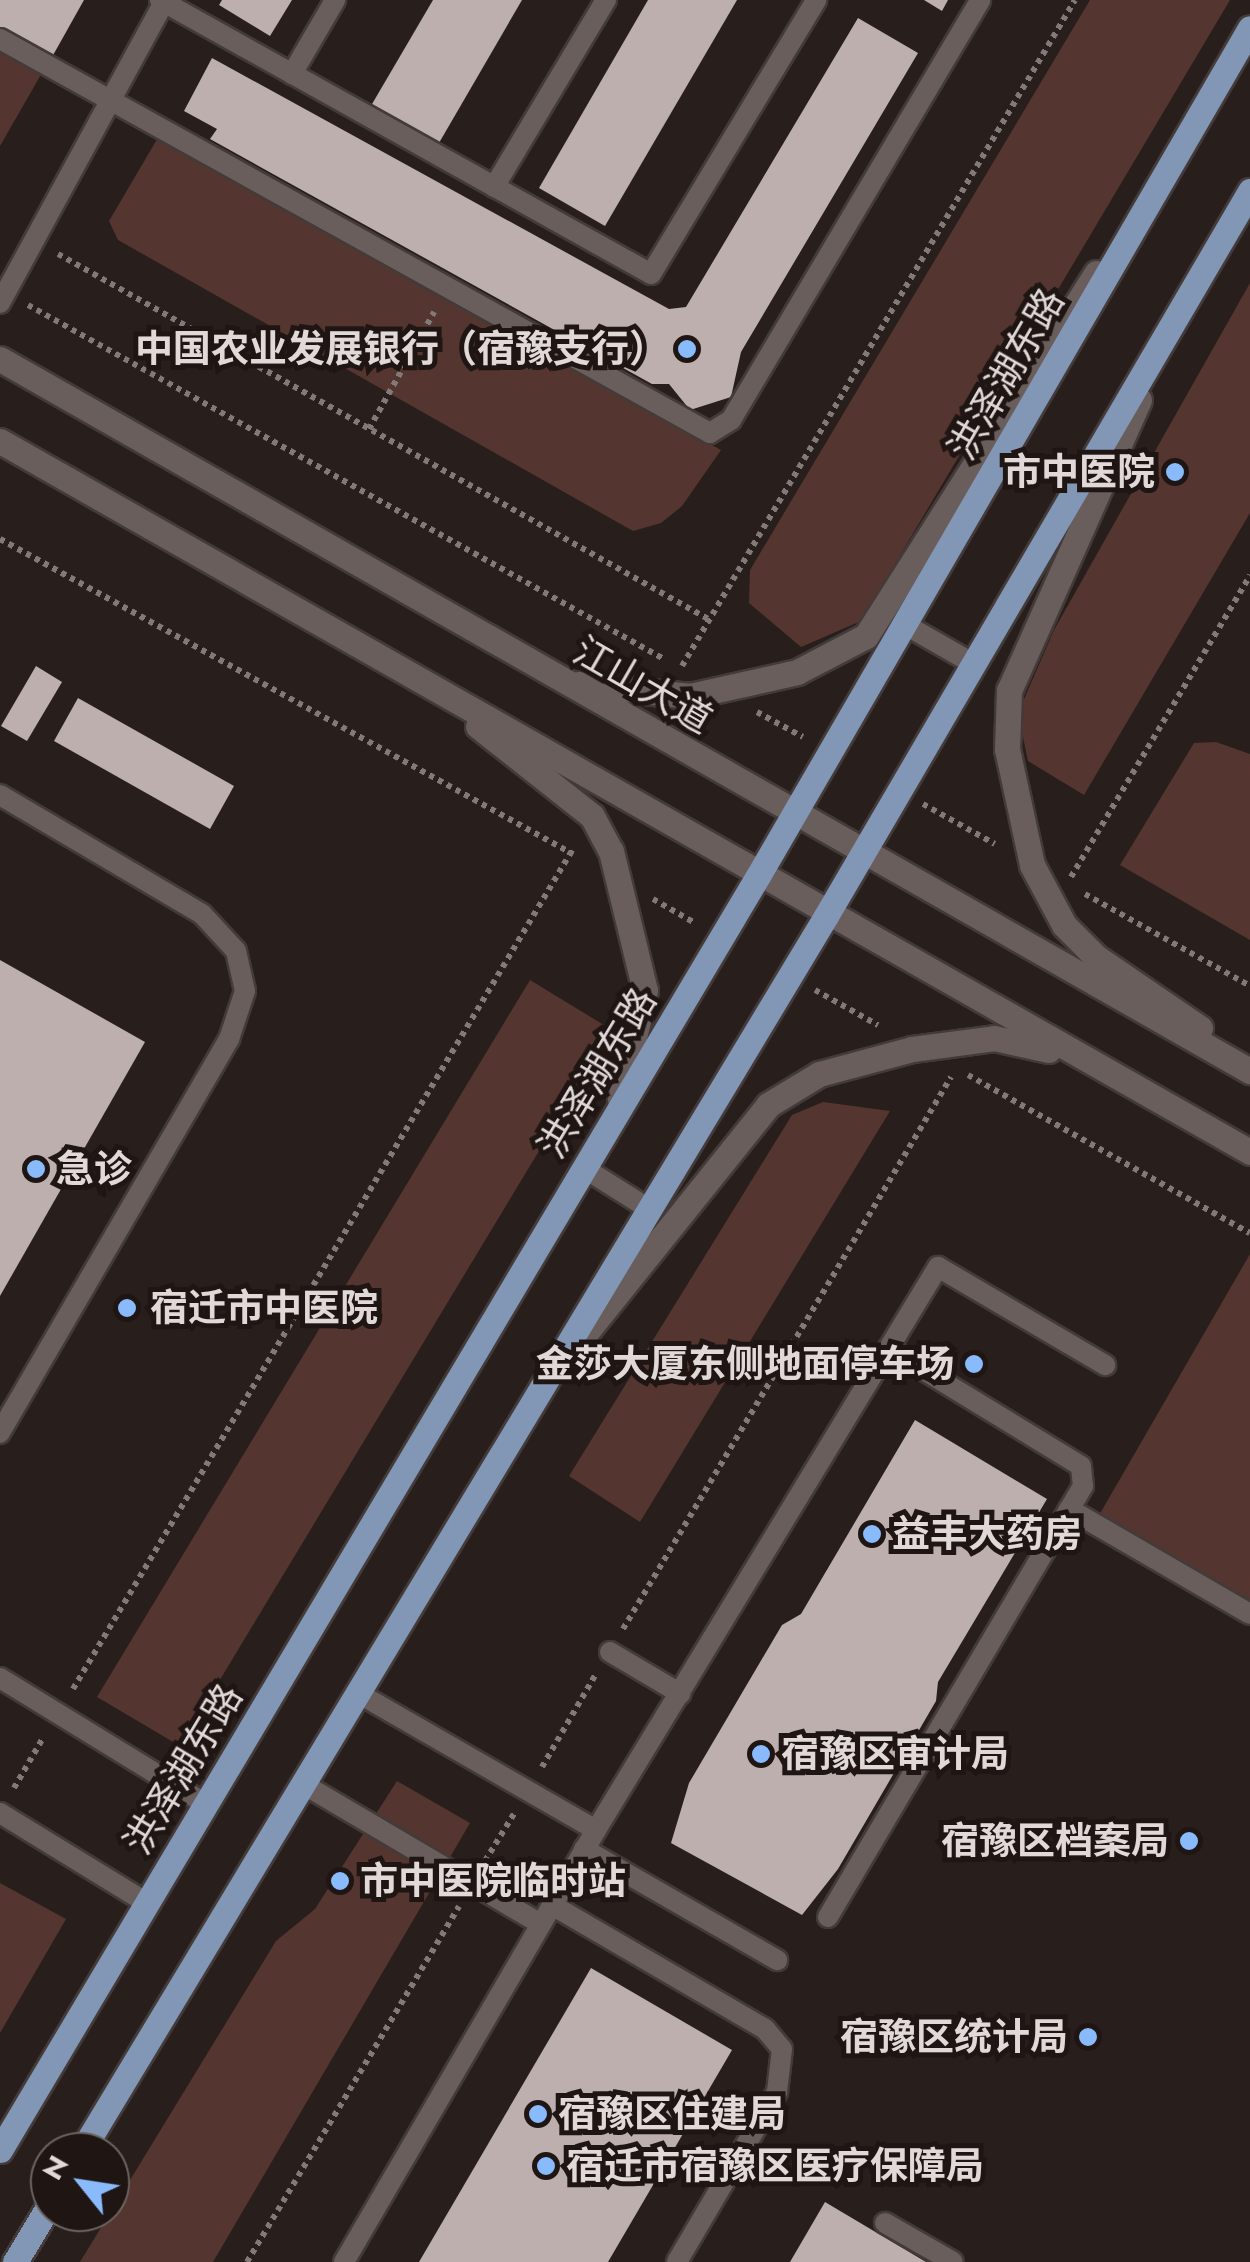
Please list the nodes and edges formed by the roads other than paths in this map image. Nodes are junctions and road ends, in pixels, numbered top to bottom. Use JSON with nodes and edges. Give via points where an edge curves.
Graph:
{"nodes":[{"id":1,"x":335,"y":0,"type":"edge"},
{"id":2,"x":606,"y":0,"type":"edge"},
{"id":3,"x":816,"y":0,"type":"edge"},
{"id":4,"x":980,"y":0,"type":"edge"},
{"id":5,"x":163,"y":1,"type":"edge"},
{"id":6,"x":1250,"y":28,"type":"edge"},
{"id":7,"x":0,"y":39,"type":"edge"},
{"id":8,"x":292,"y":74,"type":"junction"},
{"id":9,"x":110,"y":101,"type":"junction"},
{"id":10,"x":1170,"y":166,"type":"junction"},
{"id":11,"x":494,"y":187,"type":"junction"},
{"id":12,"x":1250,"y":191,"type":"edge"},
{"id":13,"x":1189,"y":295,"type":"junction"},
{"id":14,"x":3,"y":298,"type":"edge"},
{"id":15,"x":0,"y":358,"type":"edge"},
{"id":16,"x":0,"y":440,"type":"edge"},
{"id":17,"x":904,"y":624,"type":"junction"},
{"id":18,"x":386,"y":658,"type":"junction"},
{"id":19,"x":972,"y":663,"type":"junction"},
{"id":20,"x":564,"y":682,"type":"junction"},
{"id":21,"x":0,"y":796,"type":"edge"},
{"id":22,"x":793,"y":815,"type":"junction"},
{"id":23,"x":860,"y":854,"type":"junction"},
{"id":24,"x":758,"y":876,"type":"junction"},
{"id":25,"x":826,"y":916,"type":"junction"},
{"id":26,"x":1077,"y":1056,"type":"junction"},
{"id":27,"x":1250,"y":1062,"type":"edge"},
{"id":28,"x":1250,"y":1071,"type":"edge"},
{"id":29,"x":616,"y":1115,"type":"junction"},
{"id":30,"x":1250,"y":1152,"type":"edge"},
{"id":31,"x":584,"y":1168,"type":"junction"},
{"id":32,"x":649,"y":1208,"type":"junction"},
{"id":33,"x":888,"y":1348,"type":"junction"},
{"id":34,"x":1105,"y":1365,"type":"dead end"},
{"id":35,"x":543,"y":1386,"type":"junction"},
{"id":36,"x":0,"y":1433,"type":"edge"},
{"id":37,"x":1069,"y":1509,"type":"junction"},
{"id":38,"x":1250,"y":1614,"type":"edge"},
{"id":39,"x":610,"y":1652,"type":"road end"},
{"id":40,"x":0,"y":1678,"type":"edge"},
{"id":41,"x":358,"y":1693,"type":"junction"},
{"id":42,"x":681,"y":1694,"type":"junction"},
{"id":43,"x":303,"y":1784,"type":"junction"},
{"id":44,"x":5,"y":1804,"type":"edge"},
{"id":45,"x":206,"y":1804,"type":"junction"},
{"id":46,"x":596,"y":1830,"type":"junction"},
{"id":47,"x":584,"y":1850,"type":"junction"},
{"id":48,"x":147,"y":1903,"type":"junction"},
{"id":49,"x":547,"y":1915,"type":"junction"},
{"id":50,"x":828,"y":1916,"type":"dead end"},
{"id":51,"x":777,"y":1960,"type":"dead end"},
{"id":52,"x":94,"y":2132,"type":"edge"},
{"id":53,"x":0,"y":2150,"type":"edge"},
{"id":54,"x":885,"y":2223,"type":"dead end"},
{"id":55,"x":33,"y":2232,"type":"edge"},
{"id":56,"x":15,"y":2262,"type":"edge"},
{"id":57,"x":344,"y":2262,"type":"edge"},
{"id":58,"x":677,"y":2262,"type":"edge"},
{"id":59,"x":952,"y":2262,"type":"edge"}],
"edges":[{"from":1,"to":8,"type":"lane"},
{"from":2,"to":11,"type":"lane"},
{"from":3,"to":11,"type":"lane","via":[[651,274]]},
{"from":4,"to":9,"type":"lane","via":[[721,430],[698,430]]},
{"from":5,"to":8,"type":"lane"},
{"from":5,"to":9,"type":"lane"},
{"from":6,"to":10,"type":"main road","name":"洪泽湖东路"},
{"from":7,"to":9,"type":"lane"},
{"from":8,"to":11,"type":"lane"},
{"from":9,"to":14,"type":"lane"},
{"from":10,"to":17,"type":"main road","name":"洪泽湖东路"},
{"from":10,"to":20,"type":"main road","via":[[1032,366],[866,636],[798,672],[719,690],[664,696]]},
{"from":12,"to":13,"type":"main road"},
{"from":13,"to":19,"type":"main road"},
{"from":13,"to":27,"type":"main road","via":[[1044,600],[1009,690],[1006,749],[1032,865],[1064,925],[1096,957]]},
{"from":15,"to":20,"type":"main road","name":"江山大道"},
{"from":16,"to":18,"type":"main road"},
{"from":17,"to":19,"type":"lane"},
{"from":17,"to":22,"type":"main road","name":"洪泽湖东路"},
{"from":18,"to":24,"type":"main road"},
{"from":18,"to":29,"type":"main road","via":[[592,816],[611,851],[645,990]]},
{"from":19,"to":23,"type":"main road"},
{"from":20,"to":22,"type":"main road","name":"江山大道"},
{"from":21,"to":36,"type":"lane","via":[[202,914],[236,951],[245,991],[229,1039]]},
{"from":22,"to":23,"type":"main road","name":"江山大道"},
{"from":22,"to":24,"type":"main road","name":"洪泽湖东路"},
{"from":23,"to":25,"type":"main road"},
{"from":23,"to":28,"type":"main road","name":"江山大道"},
{"from":24,"to":25,"type":"main road"},
{"from":24,"to":29,"type":"main road","name":"洪泽湖东路"},
{"from":25,"to":26,"type":"main road"},
{"from":25,"to":32,"type":"main road"},
{"from":26,"to":30,"type":"main road"},
{"from":26,"to":35,"type":"main road","via":[[994,1038],[912,1049],[819,1074],[768,1105]]},
{"from":29,"to":31,"type":"main road","name":"洪泽湖东路"},
{"from":31,"to":32,"type":"lane"},
{"from":31,"to":45,"type":"main road","name":"洪泽湖东路"},
{"from":32,"to":35,"type":"main road"},
{"from":33,"to":34,"type":"lane","via":[[938,1266]]},
{"from":33,"to":37,"type":"lane","via":[[1081,1466],[1083,1486]]},
{"from":33,"to":42,"type":"lane"},
{"from":35,"to":41,"type":"main road"},
{"from":37,"to":38,"type":"lane"},
{"from":37,"to":50,"type":"lane"},
{"from":39,"to":42,"type":"lane"},
{"from":40,"to":45,"type":"lane"},
{"from":41,"to":43,"type":"main road"},
{"from":41,"to":46,"type":"lane"},
{"from":42,"to":46,"type":"lane"},
{"from":43,"to":49,"type":"lane","via":[[472,1884]]},
{"from":43,"to":52,"type":"main road"},
{"from":44,"to":48,"type":"lane"},
{"from":45,"to":48,"type":"main road","name":"洪泽湖东路"},
{"from":46,"to":47,"type":"lane"},
{"from":47,"to":49,"type":"lane"},
{"from":47,"to":51,"type":"lane"},
{"from":48,"to":53,"type":"main road","name":"洪泽湖东路"},
{"from":49,"to":57,"type":"lane"},
{"from":49,"to":58,"type":"lane","via":[[766,2028],[782,2049],[777,2092]]},
{"from":54,"to":59,"type":"lane"},
{"from":55,"to":56,"type":"main road"}]}
